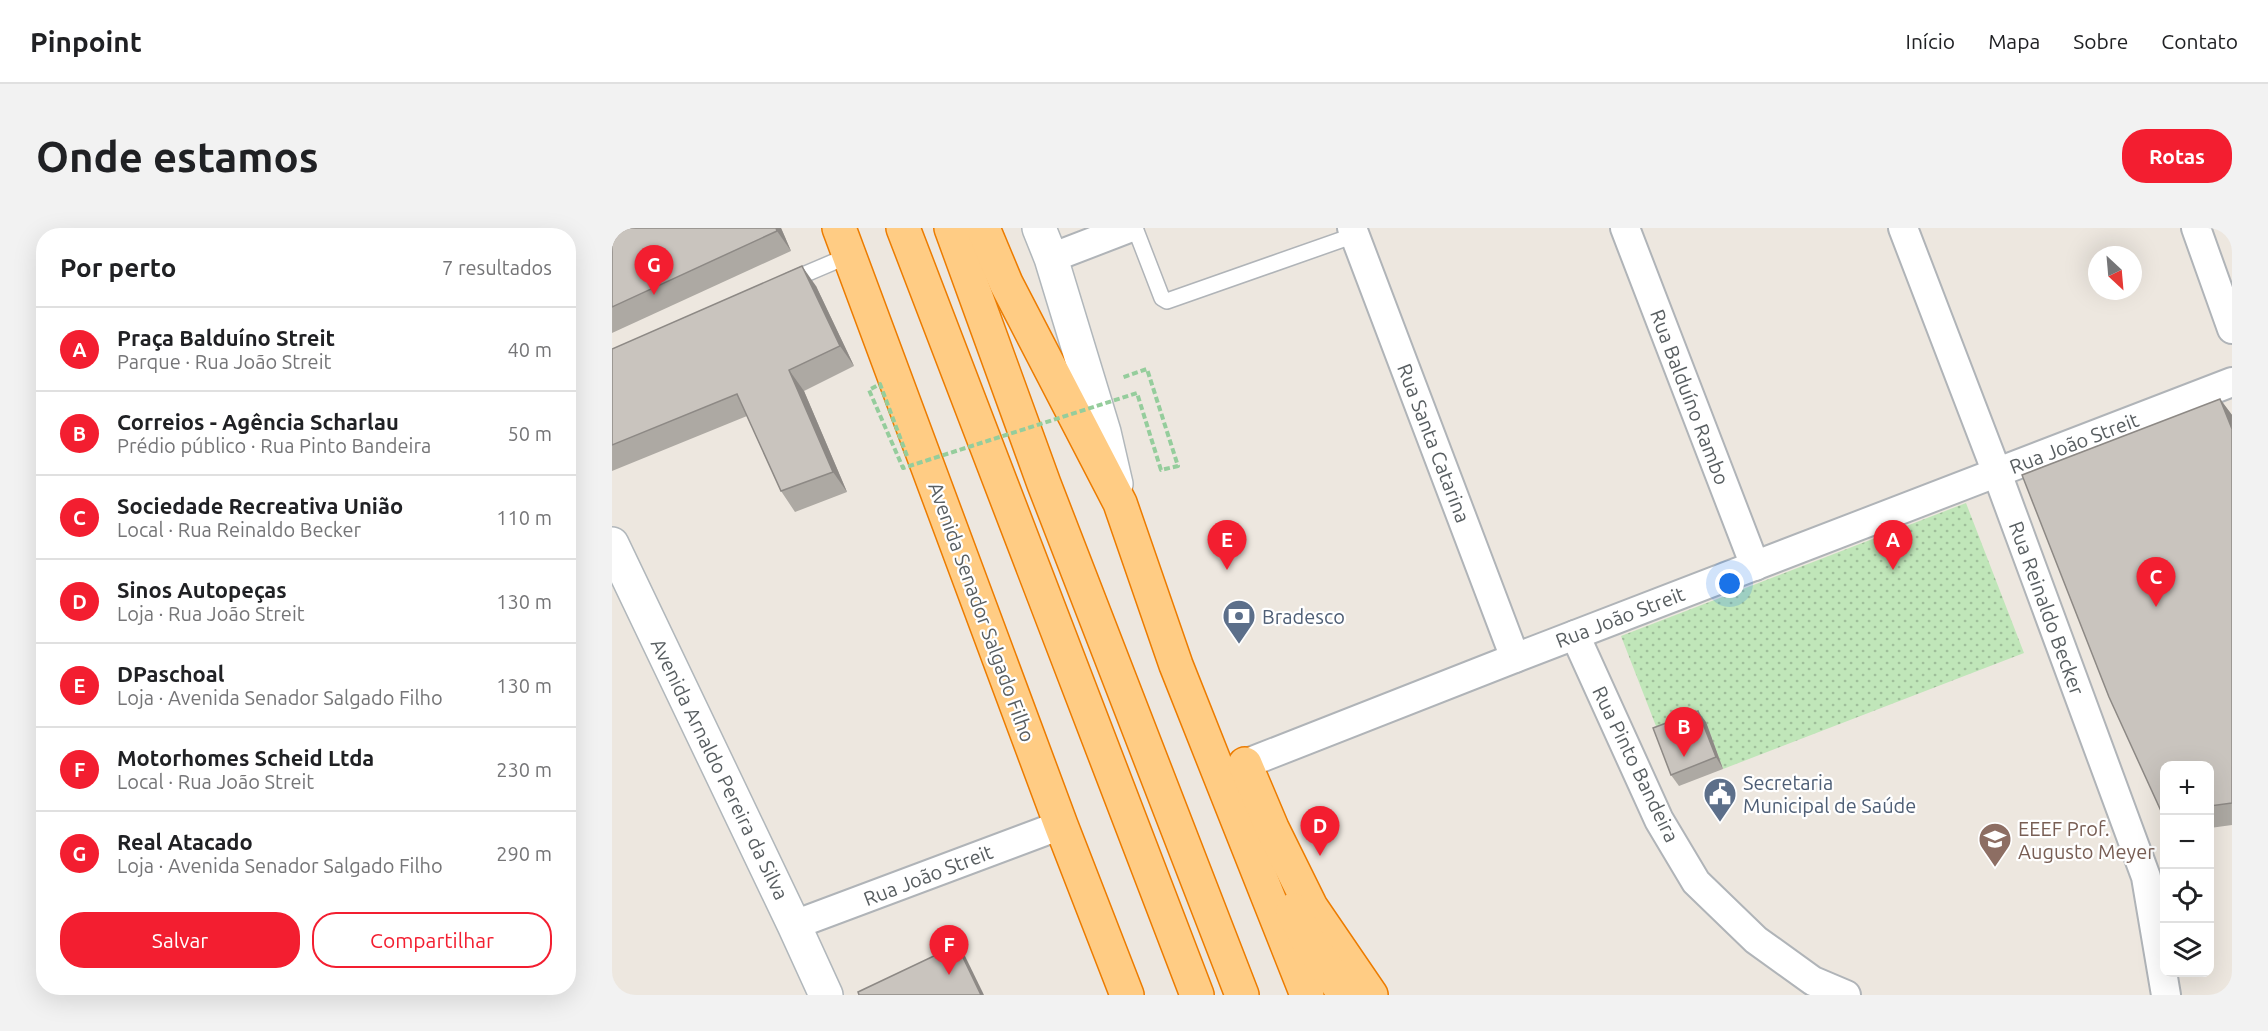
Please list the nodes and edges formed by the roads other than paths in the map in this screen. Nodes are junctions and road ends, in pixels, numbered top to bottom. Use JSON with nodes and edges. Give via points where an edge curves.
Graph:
{"nodes":[{"id":1,"x":903,"y":228,"type":"edge"},
{"id":2,"x":951,"y":228,"type":"edge"},
{"id":3,"x":983,"y":228,"type":"edge"},
{"id":4,"x":1039,"y":228,"type":"edge"},
{"id":5,"x":1129,"y":228,"type":"edge"},
{"id":6,"x":1135,"y":228,"type":"edge"},
{"id":7,"x":1625,"y":228,"type":"edge"},
{"id":8,"x":1903,"y":228,"type":"edge"},
{"id":9,"x":2196,"y":228,"type":"edge"},
{"id":10,"x":1354,"y":232,"type":"edge"},
{"id":11,"x":844,"y":242,"type":"edge"},
{"id":12,"x":1051,"y":258,"type":"junction"},
{"id":13,"x":774,"y":287,"type":"edge"},
{"id":14,"x":2232,"y":329,"type":"edge"},
{"id":15,"x":2232,"y":382,"type":"edge"},
{"id":16,"x":1997,"y":473,"type":"junction"},
{"id":17,"x":1120,"y":503,"type":"junction"},
{"id":18,"x":612,"y":544,"type":"edge"},
{"id":19,"x":1755,"y":566,"type":"junction"},
{"id":20,"x":1575,"y":635,"type":"junction"},
{"id":21,"x":1515,"y":658,"type":"junction"},
{"id":22,"x":1176,"y":665,"type":"junction"},
{"id":23,"x":1245,"y":764,"type":"joint"},
{"id":24,"x":1061,"y":825,"type":"junction"},
{"id":25,"x":794,"y":925,"type":"junction"},
{"id":26,"x":826,"y":995,"type":"edge"},
{"id":27,"x":1127,"y":995,"type":"edge"},
{"id":28,"x":1197,"y":995,"type":"edge"},
{"id":29,"x":1242,"y":995,"type":"edge"},
{"id":30,"x":1307,"y":995,"type":"edge"},
{"id":31,"x":1345,"y":995,"type":"edge"},
{"id":32,"x":1371,"y":995,"type":"edge"},
{"id":33,"x":1846,"y":995,"type":"edge"},
{"id":34,"x":2166,"y":995,"type":"edge"}],
"edges":[{"from":1,"to":28,"type":"highway"},
{"from":2,"to":29,"type":"highway","via":[[1044,484]]},
{"from":3,"to":17,"type":"highway","via":[[1006,283]]},
{"from":4,"to":12,"type":"street"},
{"from":5,"to":12,"type":"street"},
{"from":6,"to":10,"type":"lane","via":[[1162,298],[1167,302]]},
{"from":7,"to":19,"type":"street","name":"Rua Balduíno Rambo"},
{"from":8,"to":16,"type":"street","name":"Rua Reinaldo Becker"},
{"from":9,"to":14,"type":"street"},
{"from":10,"to":21,"type":"street","name":"Rua Santa Catarina"},
{"from":11,"to":13,"type":"lane"},
{"from":11,"to":24,"type":"highway","name":"Avenida Senador Salgado Filho"},
{"from":12,"to":17,"type":"street","via":[[1104,432]]},
{"from":15,"to":16,"type":"street","name":"Rua João Streit"},
{"from":16,"to":19,"type":"street","name":"Rua João Streit"},
{"from":16,"to":34,"type":"street","name":"Rua Reinaldo Becker","via":[[2146,877]]},
{"from":17,"to":22,"type":"highway"},
{"from":18,"to":25,"type":"street","name":"Avenida Arnaldo Pereira da Silva"},
{"from":19,"to":20,"type":"street","name":"Rua João Streit"},
{"from":20,"to":21,"type":"street","name":"Rua João Streit"},
{"from":20,"to":33,"type":"street","name":"Rua Pinto Bandeira","via":[[1659,820],[1696,882],[1756,940],[1813,981]]},
{"from":21,"to":23,"type":"street","name":"Rua João Streit"},
{"from":22,"to":30,"type":"highway"},
{"from":22,"to":31,"type":"highway","via":[[1307,939]]},
{"from":23,"to":32,"type":"highway","via":[[1311,907]]},
{"from":24,"to":25,"type":"street","name":"Rua João Streit"},
{"from":24,"to":27,"type":"highway","name":"Avenida Senador Salgado Filho"},
{"from":25,"to":26,"type":"street","name":"Avenida Arnaldo Pereira da Silva"}]}
